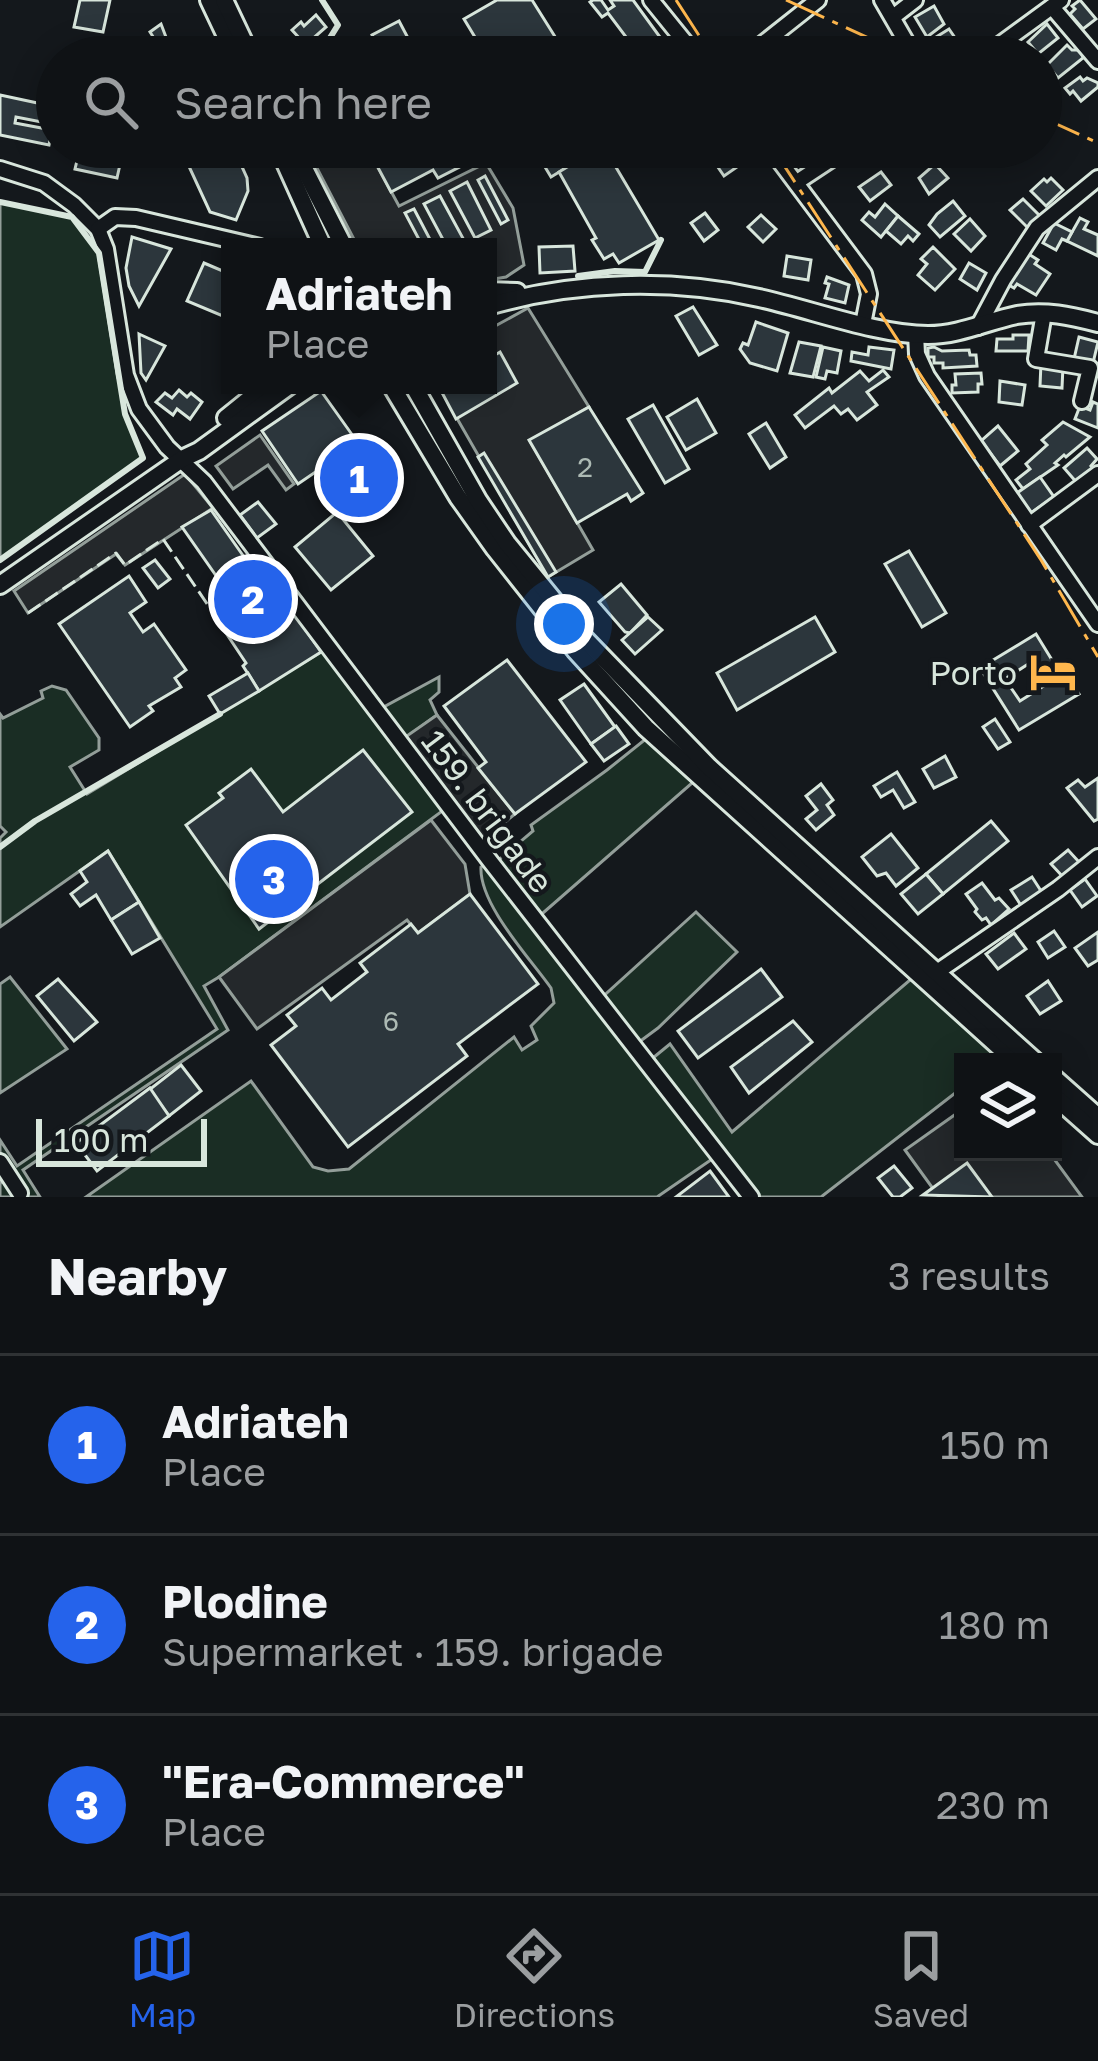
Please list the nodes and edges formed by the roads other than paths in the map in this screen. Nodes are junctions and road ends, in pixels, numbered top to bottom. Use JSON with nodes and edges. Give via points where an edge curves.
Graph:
{"nodes":[{"id":1,"x":209,"y":0,"type":"edge"},
{"id":2,"x":224,"y":0,"type":"edge"},
{"id":3,"x":651,"y":0,"type":"edge"},
{"id":4,"x":818,"y":0,"type":"edge"},
{"id":5,"x":882,"y":0,"type":"edge"},
{"id":6,"x":915,"y":0,"type":"edge"},
{"id":7,"x":1056,"y":3,"type":"edge"},
{"id":8,"x":892,"y":17,"type":"junction"},
{"id":9,"x":226,"y":36,"type":"edge"},
{"id":10,"x":241,"y":36,"type":"edge"},
{"id":11,"x":680,"y":36,"type":"edge"},
{"id":12,"x":773,"y":36,"type":"edge"},
{"id":13,"x":903,"y":36,"type":"edge"},
{"id":14,"x":1011,"y":36,"type":"edge"},
{"id":15,"x":1098,"y":61,"type":"edge"},
{"id":16,"x":287,"y":168,"type":"edge"},
{"id":17,"x":304,"y":168,"type":"edge"},
{"id":18,"x":785,"y":168,"type":"edge"},
{"id":19,"x":818,"y":168,"type":"edge"},
{"id":20,"x":0,"y":169,"type":"edge"},
{"id":21,"x":1098,"y":178,"type":"edge"},
{"id":22,"x":796,"y":182,"type":"junction"},
{"id":23,"x":98,"y":229,"type":"junction"},
{"id":24,"x":222,"y":238,"type":"edge"},
{"id":25,"x":319,"y":238,"type":"edge"},
{"id":26,"x":339,"y":238,"type":"edge"},
{"id":27,"x":497,"y":291,"type":"edge"},
{"id":28,"x":530,"y":293,"type":"junction"},
{"id":29,"x":497,"y":303,"type":"edge"},
{"id":30,"x":1044,"y":313,"type":"junction"},
{"id":31,"x":863,"y":323,"type":"junction"},
{"id":32,"x":1098,"y":323,"type":"edge"},
{"id":33,"x":979,"y":327,"type":"junction"},
{"id":34,"x":916,"y":334,"type":"junction"},
{"id":35,"x":256,"y":394,"type":"edge"},
{"id":36,"x":278,"y":394,"type":"edge"},
{"id":37,"x":396,"y":394,"type":"edge"},
{"id":38,"x":418,"y":394,"type":"edge"},
{"id":39,"x":1082,"y":400,"type":"dead end"},
{"id":40,"x":182,"y":460,"type":"junction"},
{"id":41,"x":1098,"y":474,"type":"edge"},
{"id":42,"x":1029,"y":525,"type":"junction"},
{"id":43,"x":0,"y":585,"type":"edge"},
{"id":44,"x":1098,"y":623,"type":"edge"},
{"id":45,"x":1098,"y":857,"type":"edge"},
{"id":46,"x":937,"y":972,"type":"junction"},
{"id":47,"x":1006,"y":1053,"type":"edge"},
{"id":48,"x":1026,"y":1053,"type":"edge"},
{"id":49,"x":1062,"y":1085,"type":"edge"},
{"id":50,"x":1062,"y":1103,"type":"edge"},
{"id":51,"x":1098,"y":1118,"type":"edge"},
{"id":52,"x":1098,"y":1135,"type":"edge"},
{"id":53,"x":0,"y":1162,"type":"edge"},
{"id":54,"x":20,"y":1193,"type":"dead end"},
{"id":55,"x":751,"y":1197,"type":"edge"}],
"edges":[{"from":1,"to":9,"type":"main road"},
{"from":2,"to":10,"type":"main road"},
{"from":3,"to":11,"type":"street"},
{"from":4,"to":12,"type":"street"},
{"from":5,"to":8,"type":"street"},
{"from":6,"to":8,"type":"street"},
{"from":7,"to":14,"type":"street"},
{"from":7,"to":15,"type":"street"},
{"from":8,"to":13,"type":"street"},
{"from":16,"to":25,"type":"main road"},
{"from":17,"to":26,"type":"main road"},
{"from":18,"to":22,"type":"street"},
{"from":19,"to":22,"type":"street"},
{"from":20,"to":23,"type":"street","via":[[44,183]]},
{"from":21,"to":33,"type":"street","via":[[1037,228]]},
{"from":22,"to":31,"type":"street","via":[[863,274]]},
{"from":23,"to":24,"type":"street","via":[[115,217],[136,218]]},
{"from":23,"to":40,"type":"street","name":"159. brigade","via":[[139,410]]},
{"from":27,"to":28,"type":"main road"},
{"from":28,"to":29,"type":"main road"},
{"from":28,"to":31,"type":"main road","via":[[678,286]]},
{"from":30,"to":32,"type":"main road"},
{"from":30,"to":33,"type":"main road"},
{"from":30,"to":39,"type":"street","via":[[1036,359],[1090,368]]},
{"from":31,"to":34,"type":"main road"},
{"from":33,"to":34,"type":"main road"},
{"from":34,"to":42,"type":"street","via":[[927,376]]},
{"from":35,"to":40,"type":"main road"},
{"from":36,"to":40,"type":"main road"},
{"from":37,"to":47,"type":"main road","via":[[495,548],[646,728]]},
{"from":38,"to":46,"type":"main road","via":[[497,529],[586,640],[709,767]]},
{"from":40,"to":43,"type":"main road"},
{"from":40,"to":55,"type":"street","name":"159. brigade"},
{"from":41,"to":42,"type":"street"},
{"from":42,"to":44,"type":"street"},
{"from":45,"to":46,"type":"street"},
{"from":46,"to":48,"type":"main road"},
{"from":49,"to":51,"type":"main road"},
{"from":50,"to":52,"type":"main road"},
{"from":53,"to":54,"type":"street"}]}
